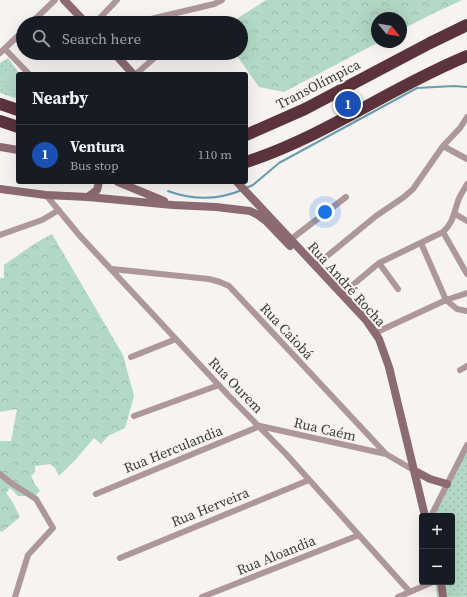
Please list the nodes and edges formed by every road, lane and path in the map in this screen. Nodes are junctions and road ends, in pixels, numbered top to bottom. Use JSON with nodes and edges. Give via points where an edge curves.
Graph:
{"nodes":[{"id":1,"x":55,"y":0,"type":"edge"},
{"id":2,"x":64,"y":0,"type":"edge"},
{"id":3,"x":117,"y":0,"type":"edge"},
{"id":4,"x":222,"y":0,"type":"edge"},
{"id":5,"x":38,"y":16,"type":"edge"},
{"id":6,"x":79,"y":16,"type":"edge"},
{"id":7,"x":102,"y":16,"type":"edge"},
{"id":8,"x":164,"y":16,"type":"edge"},
{"id":9,"x":467,"y":25,"type":"edge"},
{"id":10,"x":16,"y":38,"type":"edge"},
{"id":11,"x":2,"y":51,"type":"edge"},
{"id":12,"x":467,"y":56,"type":"edge"},
{"id":13,"x":120,"y":60,"type":"edge"},
{"id":14,"x":152,"y":60,"type":"edge"},
{"id":15,"x":27,"y":72,"type":"edge"},
{"id":16,"x":131,"y":72,"type":"edge"},
{"id":17,"x":138,"y":72,"type":"edge"},
{"id":18,"x":0,"y":104,"type":"edge"},
{"id":19,"x":16,"y":109,"type":"edge"},
{"id":20,"x":467,"y":117,"type":"edge"},
{"id":21,"x":0,"y":121,"type":"edge"},
{"id":22,"x":16,"y":126,"type":"edge"},
{"id":23,"x":0,"y":129,"type":"edge"},
{"id":24,"x":16,"y":133,"type":"edge"},
{"id":25,"x":248,"y":134,"type":"edge"},
{"id":26,"x":443,"y":146,"type":"junction"},
{"id":27,"x":0,"y":148,"type":"edge"},
{"id":28,"x":16,"y":150,"type":"edge"},
{"id":29,"x":467,"y":159,"type":"edge"},
{"id":30,"x":248,"y":161,"type":"edge"},
{"id":31,"x":98,"y":184,"type":"edge"},
{"id":32,"x":123,"y":184,"type":"edge"},
{"id":33,"x":239,"y":184,"type":"edge"},
{"id":34,"x":467,"y":184,"type":"edge"},
{"id":35,"x":0,"y":189,"type":"edge"},
{"id":36,"x":46,"y":195,"type":"junction"},
{"id":37,"x":88,"y":197,"type":"junction"},
{"id":38,"x":346,"y":197,"type":"dead end"},
{"id":39,"x":173,"y":205,"type":"junction"},
{"id":40,"x":59,"y":210,"type":"junction"},
{"id":41,"x":455,"y":214,"type":"junction"},
{"id":42,"x":467,"y":221,"type":"edge"},
{"id":43,"x":443,"y":232,"type":"junction"},
{"id":44,"x":0,"y":235,"type":"edge"},
{"id":45,"x":290,"y":240,"type":"junction"},
{"id":46,"x":421,"y":243,"type":"junction"},
{"id":47,"x":304,"y":254,"type":"junction"},
{"id":48,"x":379,"y":263,"type":"junction"},
{"id":49,"x":315,"y":266,"type":"junction"},
{"id":50,"x":112,"y":269,"type":"junction"},
{"id":51,"x":467,"y":274,"type":"edge"},
{"id":52,"x":398,"y":289,"type":"dead end"},
{"id":53,"x":467,"y":293,"type":"edge"},
{"id":54,"x":342,"y":294,"type":"junction"},
{"id":55,"x":446,"y":300,"type":"junction"},
{"id":56,"x":467,"y":311,"type":"edge"},
{"id":57,"x":375,"y":333,"type":"junction"},
{"id":58,"x":176,"y":339,"type":"junction"},
{"id":59,"x":132,"y":357,"type":"dead end"},
{"id":60,"x":467,"y":366,"type":"edge"},
{"id":61,"x":460,"y":370,"type":"dead end"},
{"id":62,"x":219,"y":385,"type":"junction"},
{"id":63,"x":134,"y":416,"type":"dead end"},
{"id":64,"x":260,"y":426,"type":"junction"},
{"id":65,"x":467,"y":445,"type":"edge"},
{"id":66,"x":386,"y":454,"type":"junction"},
{"id":67,"x":415,"y":471,"type":"junction"},
{"id":68,"x":0,"y":474,"type":"edge"},
{"id":69,"x":308,"y":480,"type":"junction"},
{"id":70,"x":447,"y":484,"type":"junction"},
{"id":71,"x":96,"y":494,"type":"dead end"},
{"id":72,"x":424,"y":513,"type":"edge"},
{"id":73,"x":432,"y":513,"type":"edge"},
{"id":74,"x":358,"y":535,"type":"junction"},
{"id":75,"x":120,"y":558,"type":"dead end"},
{"id":76,"x":427,"y":585,"type":"edge"},
{"id":77,"x":441,"y":585,"type":"edge"},
{"id":78,"x":410,"y":592,"type":"junction"},
{"id":79,"x":14,"y":597,"type":"edge"},
{"id":80,"x":202,"y":597,"type":"edge"},
{"id":81,"x":398,"y":597,"type":"edge"},
{"id":82,"x":443,"y":597,"type":"edge"}],
"edges":[{"from":1,"to":5,"type":"street"},
{"from":2,"to":6,"type":"main road"},
{"from":3,"to":7,"type":"street"},
{"from":4,"to":8,"type":"street"},
{"from":9,"to":25,"type":"highway","name":"TransOlímpica","via":[[305,109]]},
{"from":10,"to":11,"type":"street"},
{"from":11,"to":15,"type":"street"},
{"from":12,"to":30,"type":"highway","via":[[415,80],[293,144]]},
{"from":13,"to":16,"type":"main road"},
{"from":14,"to":17,"type":"street"},
{"from":18,"to":19,"type":"highway"},
{"from":20,"to":26,"type":"street"},
{"from":21,"to":22,"type":"highway"},
{"from":23,"to":24,"type":"highway"},
{"from":26,"to":29,"type":"street"},
{"from":26,"to":49,"type":"street","via":[[404,198],[376,216]]},
{"from":27,"to":28,"type":"main road"},
{"from":31,"to":37,"type":"main road","via":[[97,190]]},
{"from":32,"to":39,"type":"main road"},
{"from":33,"to":45,"type":"main road","name":"Rua André Rocha"},
{"from":34,"to":41,"type":"street","via":[[459,198]]},
{"from":35,"to":36,"type":"main road"},
{"from":36,"to":37,"type":"main road"},
{"from":36,"to":40,"type":"street","name":"Rua Ourem"},
{"from":37,"to":39,"type":"main road"},
{"from":38,"to":45,"type":"street"},
{"from":39,"to":47,"type":"main road","via":[[250,211],[266,221],[289,245]]},
{"from":40,"to":44,"type":"street","via":[[42,220]]},
{"from":40,"to":50,"type":"street","name":"Rua Ourem"},
{"from":41,"to":42,"type":"street"},
{"from":41,"to":43,"type":"street","via":[[451,224]]},
{"from":43,"to":46,"type":"street"},
{"from":43,"to":51,"type":"street"},
{"from":45,"to":47,"type":"main road","name":"Rua André Rocha"},
{"from":46,"to":48,"type":"street"},
{"from":46,"to":55,"type":"street"},
{"from":47,"to":49,"type":"main road","name":"Rua André Rocha"},
{"from":48,"to":52,"type":"street"},
{"from":48,"to":54,"type":"street"},
{"from":49,"to":54,"type":"main road","name":"Rua André Rocha"},
{"from":50,"to":58,"type":"street","name":"Rua Ourem"},
{"from":50,"to":66,"type":"street","name":"Rua Caiobá","via":[[209,279],[229,286]]},
{"from":53,"to":55,"type":"street"},
{"from":54,"to":57,"type":"main road","name":"Rua André Rocha"},
{"from":55,"to":56,"type":"street","via":[[456,309]]},
{"from":55,"to":57,"type":"street"},
{"from":57,"to":67,"type":"main road","name":"Rua André Rocha","via":[[385,352]]},
{"from":58,"to":59,"type":"street"},
{"from":58,"to":62,"type":"street","name":"Rua Ourem"},
{"from":60,"to":61,"type":"street"},
{"from":62,"to":63,"type":"street"},
{"from":62,"to":64,"type":"street","name":"Rua Ourem"},
{"from":64,"to":66,"type":"street","name":"Rua Caém"},
{"from":64,"to":69,"type":"street","name":"Rua Ourem"},
{"from":64,"to":71,"type":"street","name":"Rua Herculandia"},
{"from":65,"to":70,"type":"street"},
{"from":66,"to":67,"type":"street","name":"Rua Caiobá"},
{"from":67,"to":70,"type":"main road"},
{"from":67,"to":72,"type":"main road","name":"Rua André Rocha"},
{"from":68,"to":79,"type":"street","via":[[36,499],[55,526],[28,555]]},
{"from":69,"to":74,"type":"street","name":"Rua Ourem"},
{"from":69,"to":75,"type":"street","name":"Rua Herveira"},
{"from":70,"to":73,"type":"street"},
{"from":74,"to":78,"type":"street","name":"Rua Ourem"},
{"from":74,"to":80,"type":"street","name":"Rua Aloandia"},
{"from":76,"to":78,"type":"street"},
{"from":77,"to":82,"type":"main road"},
{"from":78,"to":81,"type":"street"}]}
